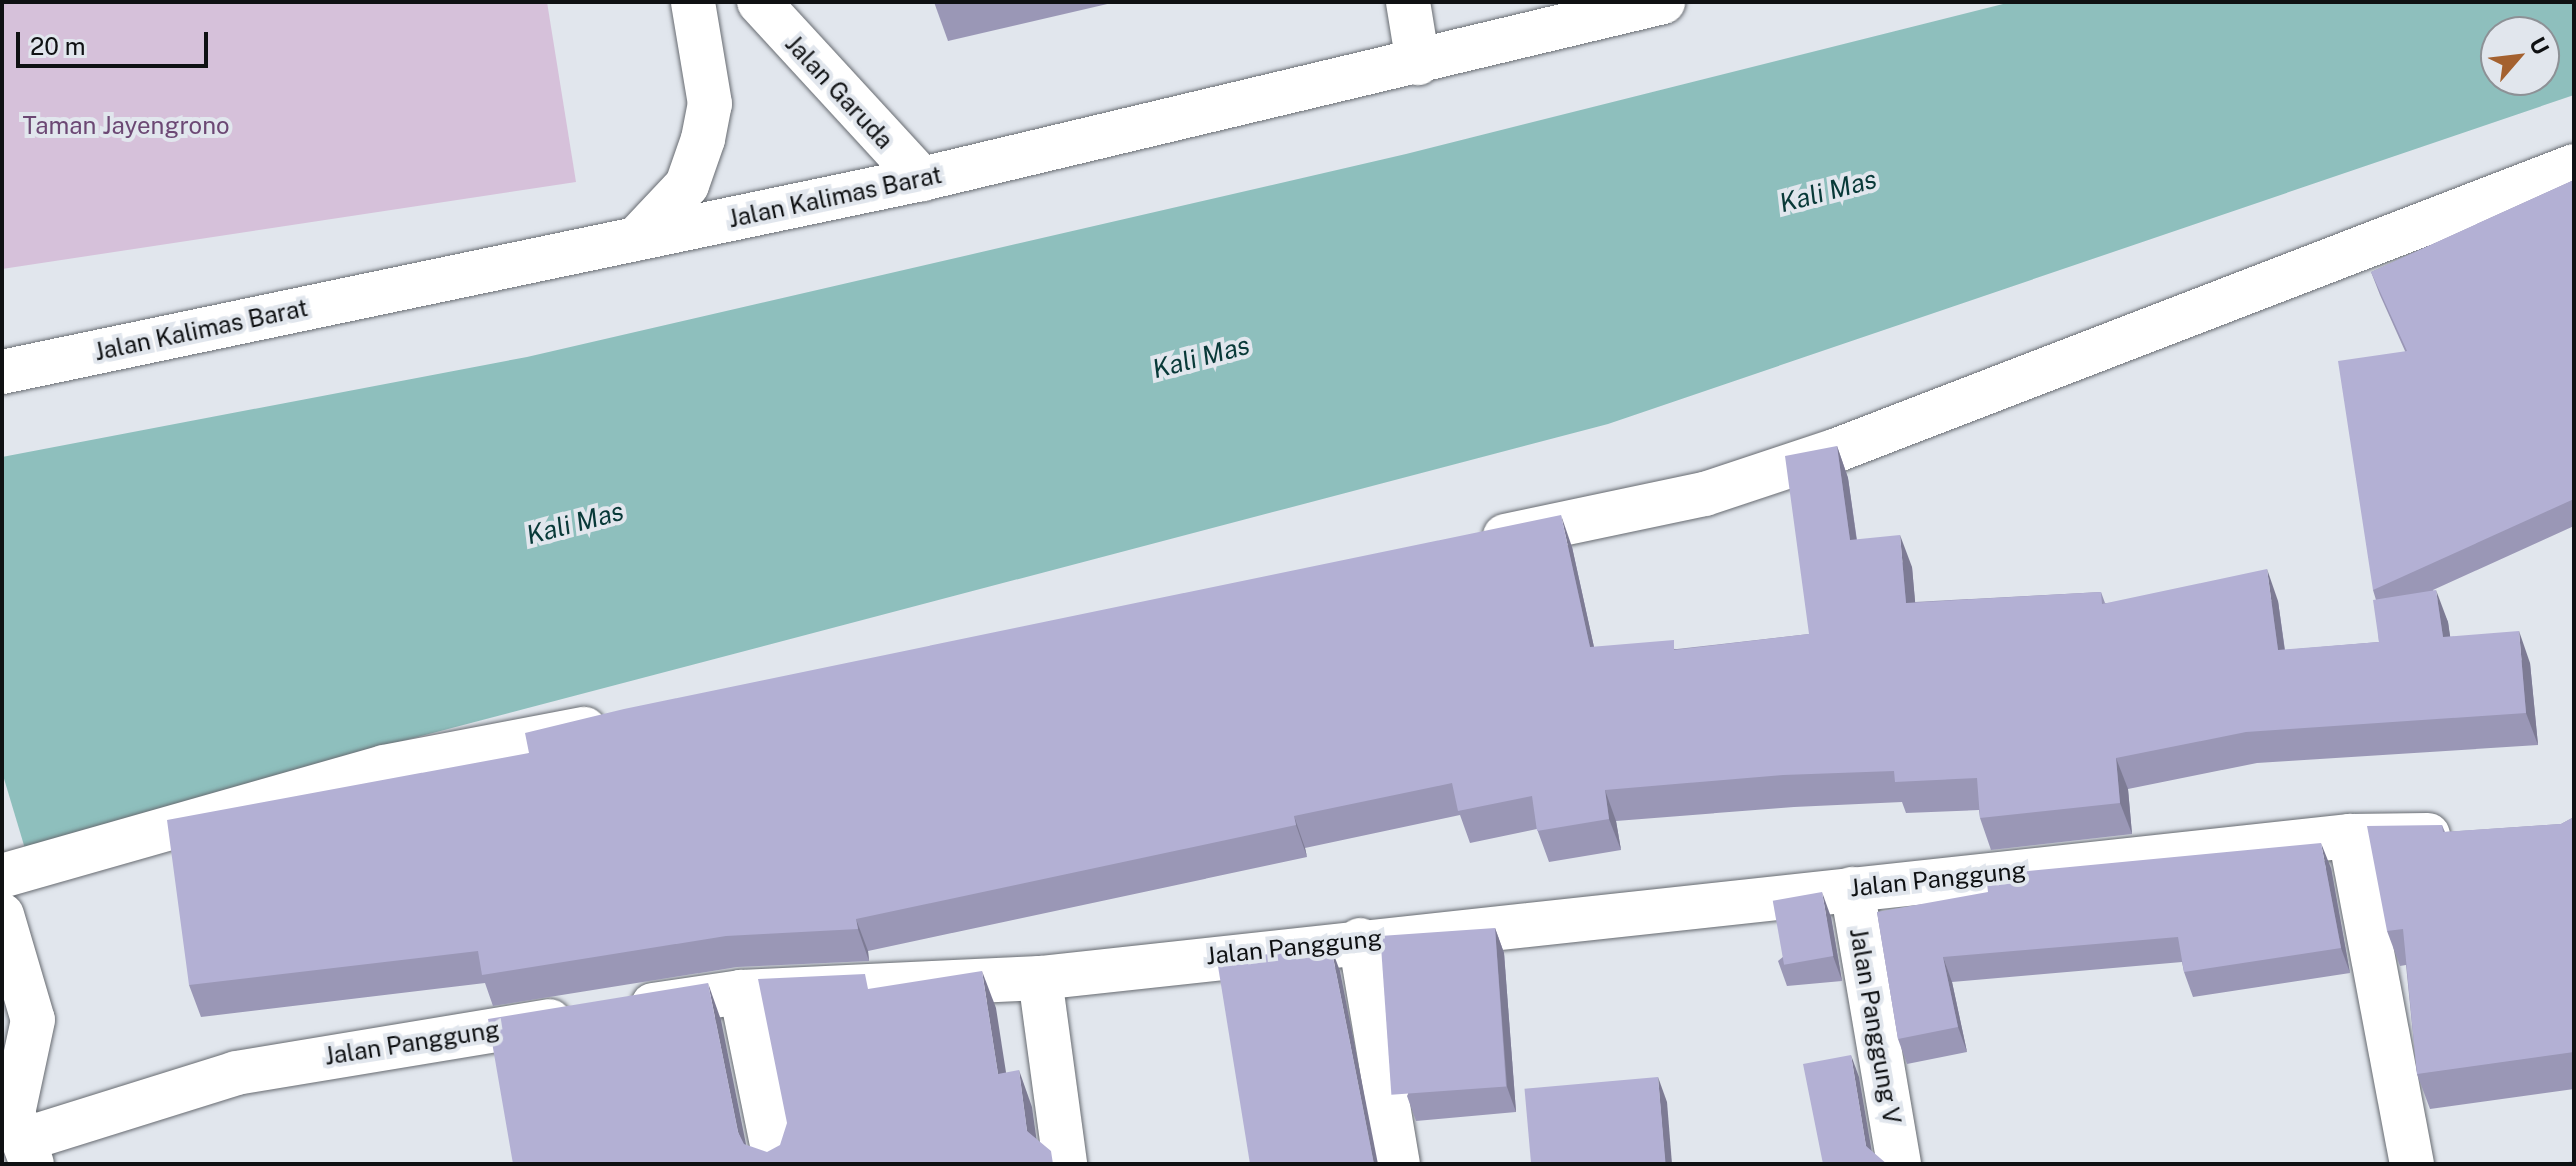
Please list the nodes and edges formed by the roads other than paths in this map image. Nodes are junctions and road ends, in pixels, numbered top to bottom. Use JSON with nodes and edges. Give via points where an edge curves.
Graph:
{"nodes":[{"id":1,"x":693,"y":2,"type":"edge"},
{"id":2,"x":759,"y":2,"type":"edge"},
{"id":3,"x":1408,"y":2,"type":"edge"},
{"id":4,"x":1663,"y":2,"type":"edge"},
{"id":5,"x":1418,"y":63,"type":"junction"},
{"id":6,"x":2574,"y":166,"type":"edge"},
{"id":7,"x":922,"y":179,"type":"junction"},
{"id":8,"x":636,"y":239,"type":"junction"},
{"id":9,"x":2,"y":372,"type":"edge"},
{"id":10,"x":1458,"y":546,"type":"edge"},
{"id":11,"x":627,"y":720,"type":"edge"},
{"id":12,"x":2469,"y":835,"type":"edge"},
{"id":13,"x":2350,"y":836,"type":"junction"},
{"id":14,"x":2,"y":876,"type":"edge"},
{"id":15,"x":1852,"y":889,"type":"junction"},
{"id":16,"x":2,"y":915,"type":"edge"},
{"id":17,"x":1360,"y":940,"type":"junction"},
{"id":18,"x":1040,"y":978,"type":"junction"},
{"id":19,"x":741,"y":992,"type":"junction"},
{"id":20,"x":18,"y":1130,"type":"edge"},
{"id":21,"x":776,"y":1164,"type":"edge"},
{"id":22,"x":1065,"y":1164,"type":"edge"},
{"id":23,"x":1398,"y":1164,"type":"edge"},
{"id":24,"x":1899,"y":1164,"type":"edge"},
{"id":25,"x":2412,"y":1164,"type":"edge"}],
"edges":[{"from":1,"to":8,"type":"street","via":[[710,104],[703,139],[687,185]]},
{"from":2,"to":7,"type":"street","name":"Jalan Garuda"},
{"from":3,"to":5,"type":"street"},
{"from":4,"to":5,"type":"street","name":"Jalan Kalimas Barat"},
{"from":5,"to":7,"type":"street","name":"Jalan Kalimas Barat"},
{"from":6,"to":10,"type":"street","via":[[1837,450],[1705,494]]},
{"from":7,"to":8,"type":"street","name":"Jalan Kalimas Barat"},
{"from":8,"to":9,"type":"street","name":"Jalan Kalimas Barat"},
{"from":11,"to":14,"type":"street","via":[[384,767]]},
{"from":12,"to":13,"type":"street","name":"Jalan Panggung"},
{"from":13,"to":15,"type":"street","name":"Jalan Panggung"},
{"from":13,"to":25,"type":"street"},
{"from":15,"to":17,"type":"street","name":"Jalan Panggung"},
{"from":15,"to":24,"type":"street","name":"Jalan Panggung V"},
{"from":16,"to":20,"type":"street","via":[[33,1020]]},
{"from":17,"to":18,"type":"street","name":"Jalan Panggung"},
{"from":17,"to":23,"type":"street"},
{"from":18,"to":19,"type":"street","name":"Jalan Panggung"},
{"from":18,"to":22,"type":"street"},
{"from":19,"to":20,"type":"street","name":"Jalan Panggung","via":[[236,1073]]},
{"from":19,"to":21,"type":"street"}]}
